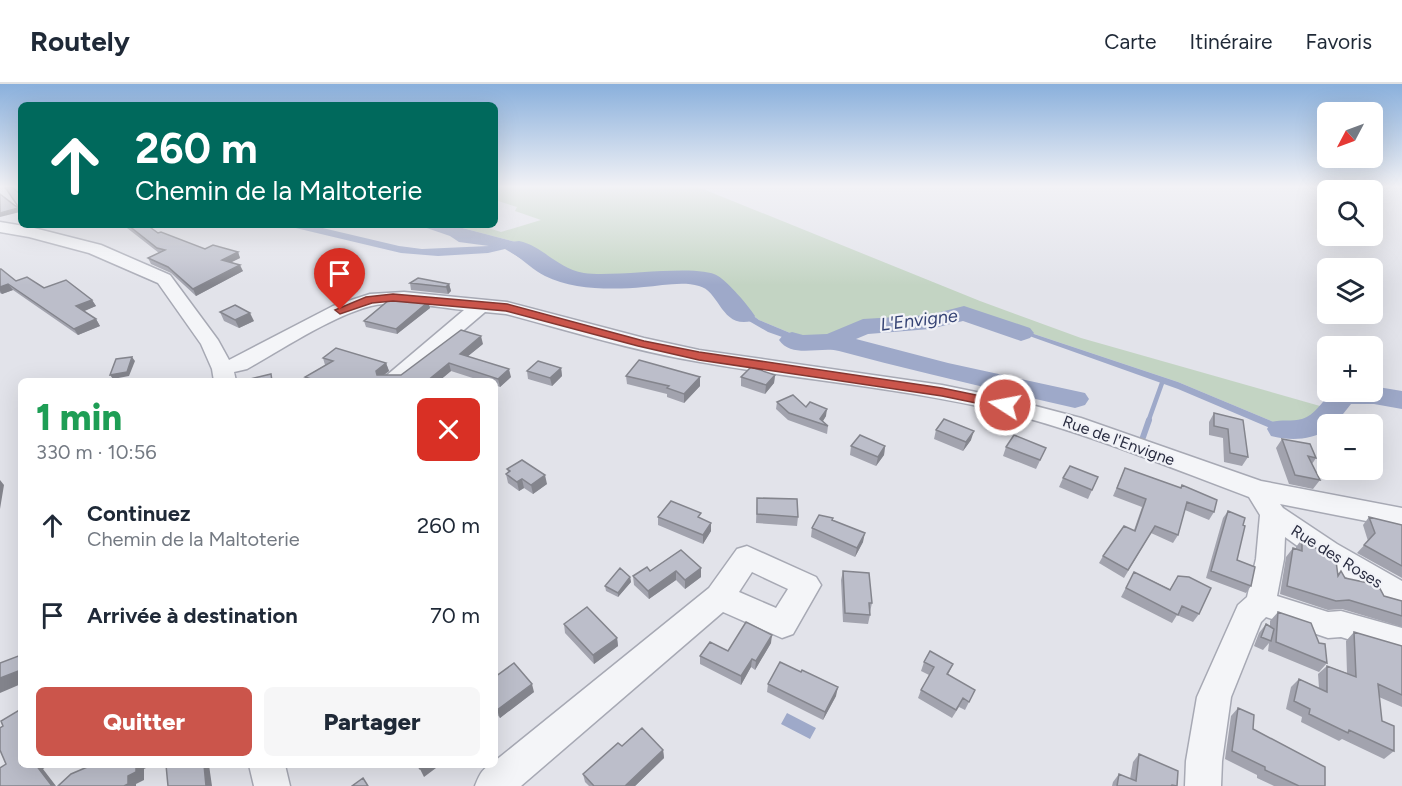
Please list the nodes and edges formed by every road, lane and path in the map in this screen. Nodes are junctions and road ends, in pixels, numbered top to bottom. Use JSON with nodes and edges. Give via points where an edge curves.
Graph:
{"nodes":[{"id":1,"x":0,"y":227,"type":"edge"},
{"id":2,"x":43,"y":228,"type":"edge"},
{"id":3,"x":30,"y":232,"type":"junction"},
{"id":4,"x":481,"y":305,"type":"junction"},
{"id":5,"x":224,"y":375,"type":"edge"},
{"id":6,"x":396,"y":378,"type":"edge"},
{"id":7,"x":1266,"y":502,"type":"junction"},
{"id":8,"x":1402,"y":518,"type":"edge"},
{"id":9,"x":1402,"y":595,"type":"edge"},
{"id":10,"x":720,"y":597,"type":"dead end"},
{"id":11,"x":1261,"y":603,"type":"junction"},
{"id":12,"x":1402,"y":642,"type":"edge"},
{"id":13,"x":268,"y":768,"type":"edge"},
{"id":14,"x":272,"y":786,"type":"edge"},
{"id":15,"x":493,"y":786,"type":"edge"},
{"id":16,"x":1203,"y":786,"type":"edge"}],
"edges":[{"from":1,"to":3,"type":"street"},
{"from":2,"to":3,"type":"street"},
{"from":3,"to":5,"type":"street","via":[[110,254],[164,279],[211,344]]},
{"from":4,"to":5,"type":"street","name":"Rue de l'Envigne","via":[[404,298],[370,300],[340,310]]},
{"from":4,"to":6,"type":"street"},
{"from":4,"to":7,"type":"street","name":"Rue de l'Envigne","via":[[517,310],[699,356],[1005,405],[1073,423]]},
{"from":7,"to":8,"type":"street","name":"Rue de l'Envigne"},
{"from":7,"to":9,"type":"street","name":"Rue des Roses","via":[[1327,552]]},
{"from":7,"to":11,"type":"street","via":[[1270,559]]},
{"from":10,"to":15,"type":"street"},
{"from":11,"to":12,"type":"street","via":[[1328,625],[1341,624]]},
{"from":11,"to":16,"type":"street","via":[[1249,614],[1218,686],[1209,725]]},
{"from":13,"to":14,"type":"street"}]}
